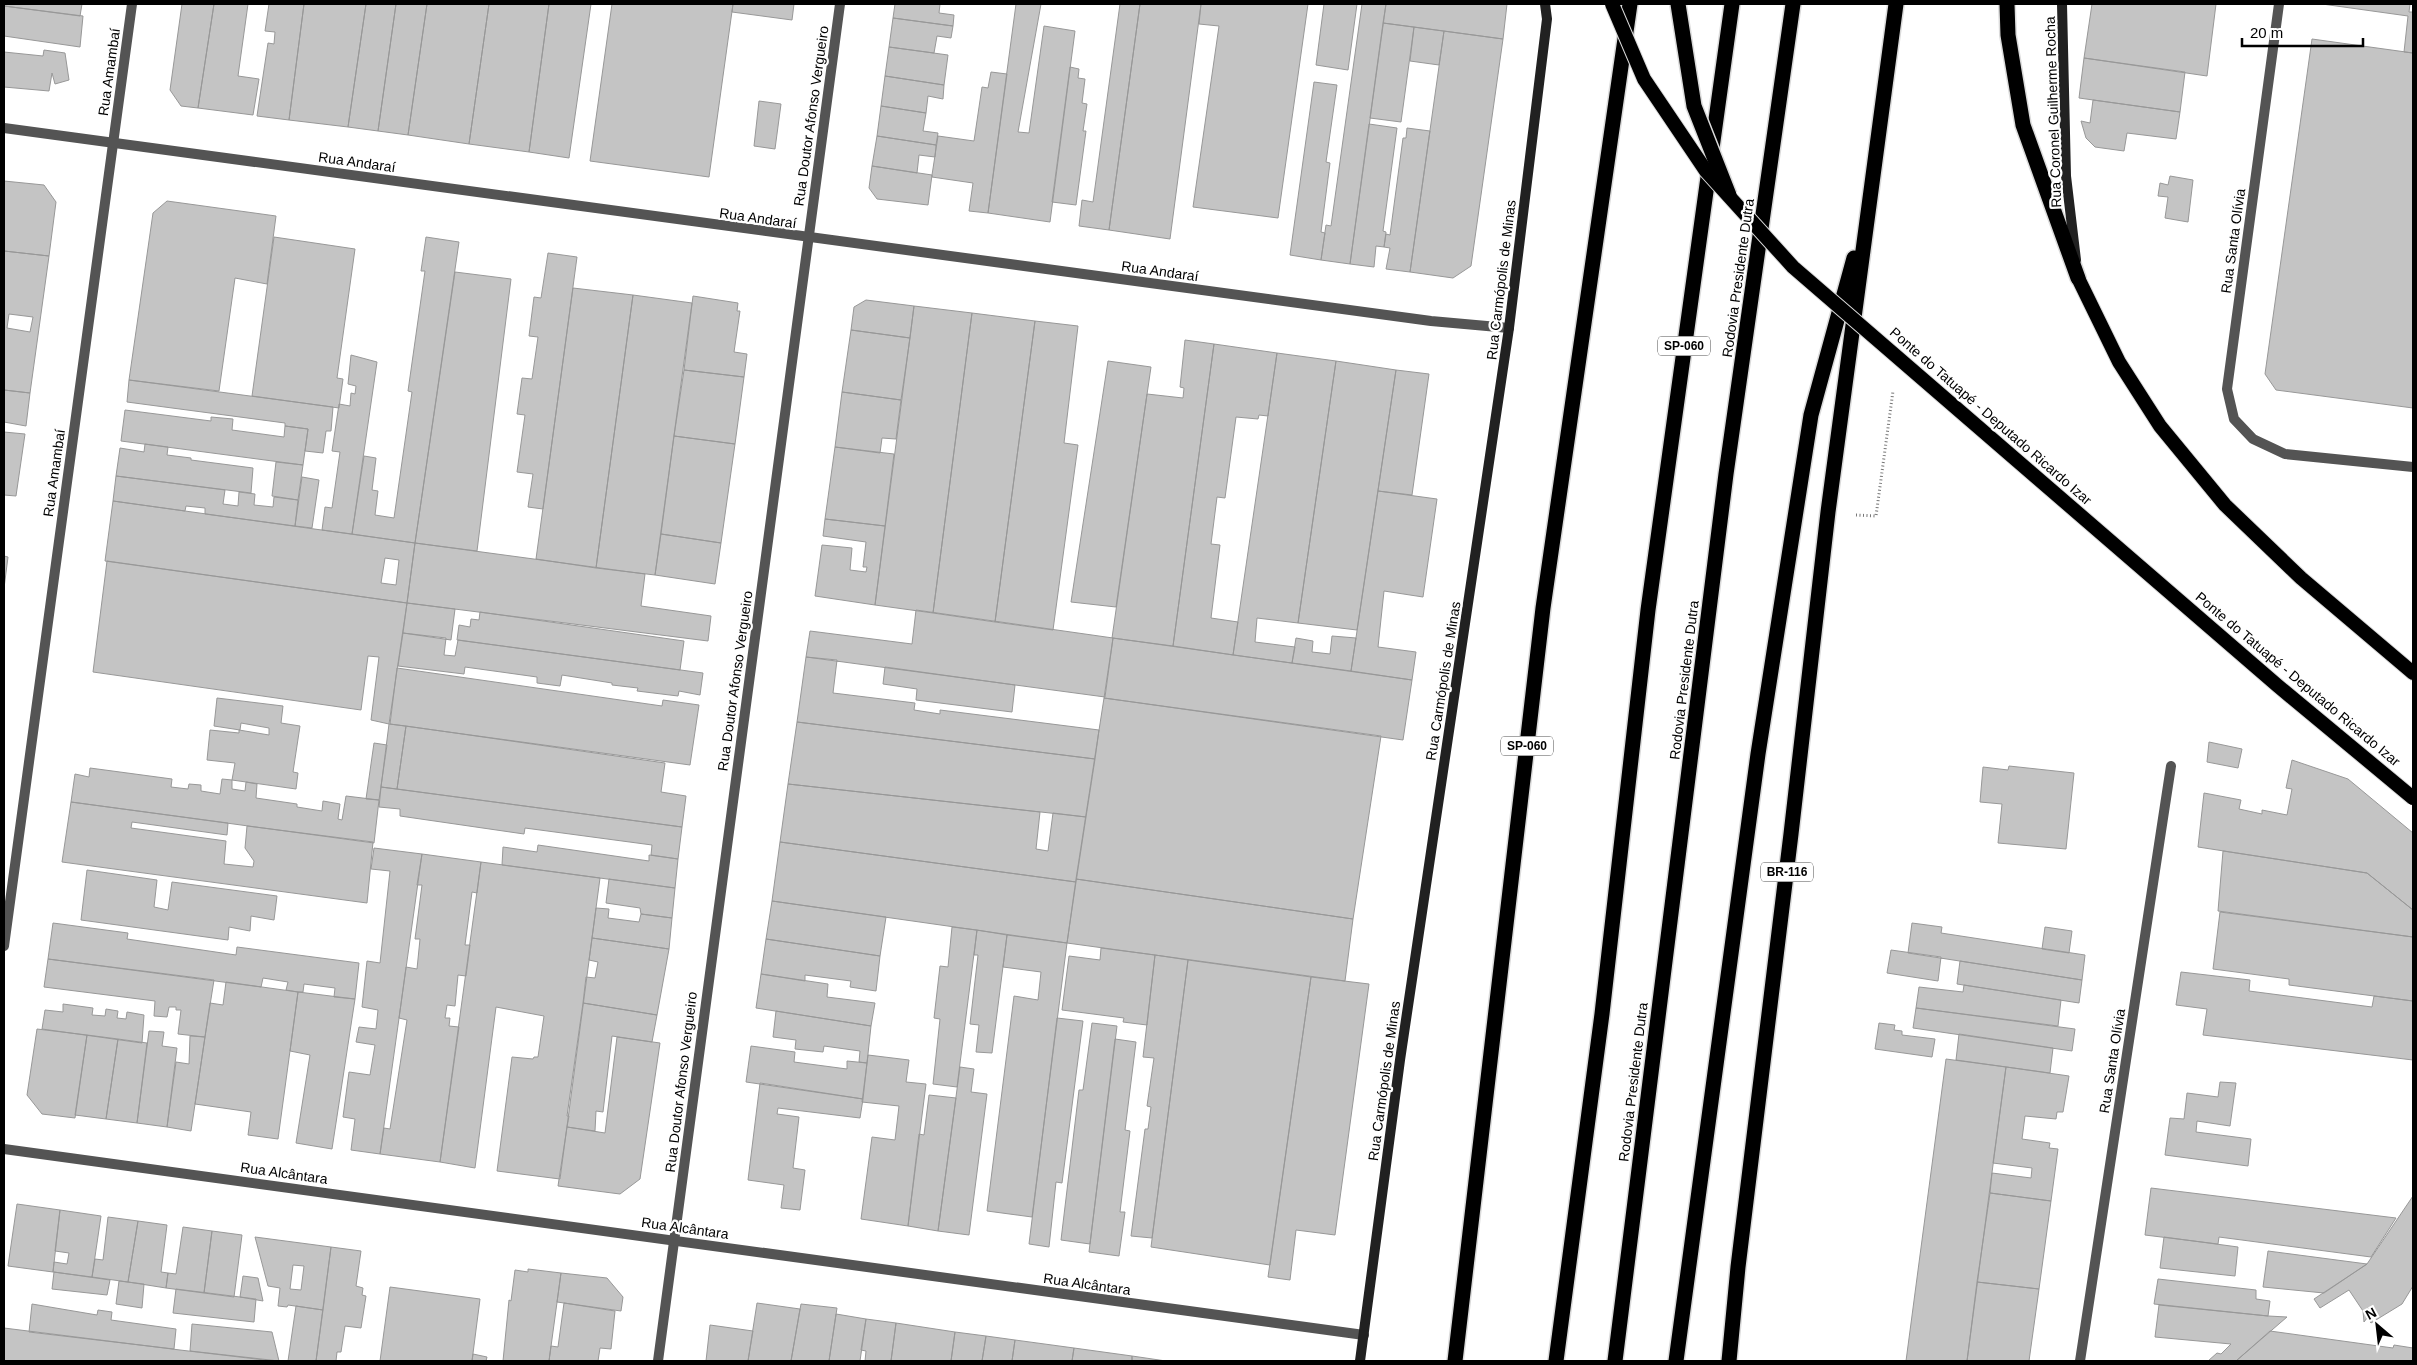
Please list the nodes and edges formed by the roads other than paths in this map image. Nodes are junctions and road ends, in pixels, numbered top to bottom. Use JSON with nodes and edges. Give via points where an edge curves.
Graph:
{"nodes":[{"id":1,"x":132,"y":4,"type":"edge"},
{"id":2,"x":840,"y":4,"type":"edge"},
{"id":3,"x":1545,"y":4,"type":"edge"},
{"id":4,"x":1612,"y":4,"type":"edge"},
{"id":5,"x":1630,"y":4,"type":"edge"},
{"id":6,"x":1678,"y":4,"type":"edge"},
{"id":7,"x":1732,"y":4,"type":"edge"},
{"id":8,"x":1794,"y":4,"type":"edge"},
{"id":9,"x":1896,"y":4,"type":"edge"},
{"id":10,"x":2007,"y":4,"type":"edge"},
{"id":11,"x":2062,"y":4,"type":"edge"},
{"id":12,"x":2279,"y":4,"type":"edge"},
{"id":13,"x":4,"y":128,"type":"edge"},
{"id":14,"x":114,"y":142,"type":"junction"},
{"id":15,"x":1729,"y":195,"type":"junction"},
{"id":16,"x":1870,"y":199,"type":"junction"},
{"id":17,"x":808,"y":238,"type":"junction"},
{"id":18,"x":2078,"y":278,"type":"junction"},
{"id":19,"x":1510,"y":328,"type":"junction"},
{"id":20,"x":2413,"y":467,"type":"edge"},
{"id":21,"x":2413,"y":672,"type":"edge"},
{"id":22,"x":2171,"y":766,"type":"dead end"},
{"id":23,"x":2413,"y":798,"type":"edge"},
{"id":24,"x":4,"y":946,"type":"edge"},
{"id":25,"x":4,"y":1149,"type":"edge"},
{"id":26,"x":674,"y":1241,"type":"junction"},
{"id":27,"x":1364,"y":1335,"type":"junction"},
{"id":28,"x":658,"y":1361,"type":"edge"},
{"id":29,"x":1360,"y":1361,"type":"edge"},
{"id":30,"x":1455,"y":1361,"type":"edge"},
{"id":31,"x":1556,"y":1361,"type":"edge"},
{"id":32,"x":1615,"y":1361,"type":"edge"},
{"id":33,"x":1676,"y":1361,"type":"edge"},
{"id":34,"x":1729,"y":1361,"type":"edge"},
{"id":35,"x":2080,"y":1361,"type":"edge"}],
"edges":[{"from":1,"to":14,"type":"street","name":"Rua Amambaí"},
{"from":2,"to":17,"type":"street","name":"Rua Doutor Afonso Vergueiro"},
{"from":3,"to":19,"type":"main road","name":"Rua Carmópolis de Minas","via":[[1548,19]]},
{"from":4,"to":15,"type":"highway","name":"Ponte do Tatuapé - Deputado Ricardo Izar","bridge":true,"via":[[1644,79],[1706,170]]},
{"from":5,"to":30,"type":"highway","number":"SP-060","via":[[1543,608]]},
{"from":6,"to":15,"type":"highway","bridge":true,"via":[[1694,106]]},
{"from":7,"to":31,"type":"highway","number":"SP-060","via":[[1648,610],[1602,1014]]},
{"from":8,"to":32,"type":"highway","name":"Rodovia Presidente Dutra","via":[[1726,474]]},
{"from":9,"to":16,"type":"highway"},
{"from":10,"to":18,"type":"highway","via":[[2008,35],[2023,125]]},
{"from":11,"to":18,"type":"main road","name":"Rua Coronel Guilherme Rocha","via":[[2066,176]]},
{"from":12,"to":20,"type":"street","name":"Rua Santa Olívia","via":[[2227,388],[2234,419],[2253,439],[2285,454]]},
{"from":13,"to":14,"type":"street","name":"Rua Andaraí"},
{"from":14,"to":17,"type":"street","name":"Rua Andaraí"},
{"from":14,"to":24,"type":"street","name":"Rua Amambaí"},
{"from":15,"to":23,"type":"highway","name":"Ponte do Tatuapé - Deputado Ricardo Izar","bridge":true,"via":[[1793,267],[2278,686]]},
{"from":16,"to":33,"type":"highway","via":[[1810,425],[1758,754]]},
{"from":16,"to":34,"type":"highway","number":"BR-116","via":[[1845,383]]},
{"from":17,"to":19,"type":"street","name":"Rua Andaraí"},
{"from":17,"to":26,"type":"street","name":"Rua Doutor Afonso Vergueiro"},
{"from":18,"to":21,"type":"highway","via":[[2124,370],[2160,426],[2225,505],[2301,578]]},
{"from":19,"to":27,"type":"main road","name":"Rua Carmópolis de Minas","via":[[1400,1060]]},
{"from":22,"to":35,"type":"street","name":"Rua Santa Olívia"},
{"from":25,"to":26,"type":"street","name":"Rua Alcântara"},
{"from":26,"to":27,"type":"street","name":"Rua Alcântara"},
{"from":26,"to":28,"type":"street","name":"Rua Doutor Afonso Vergueiro"},
{"from":27,"to":29,"type":"main road","name":"Rua Carmópolis de Minas"}]}
